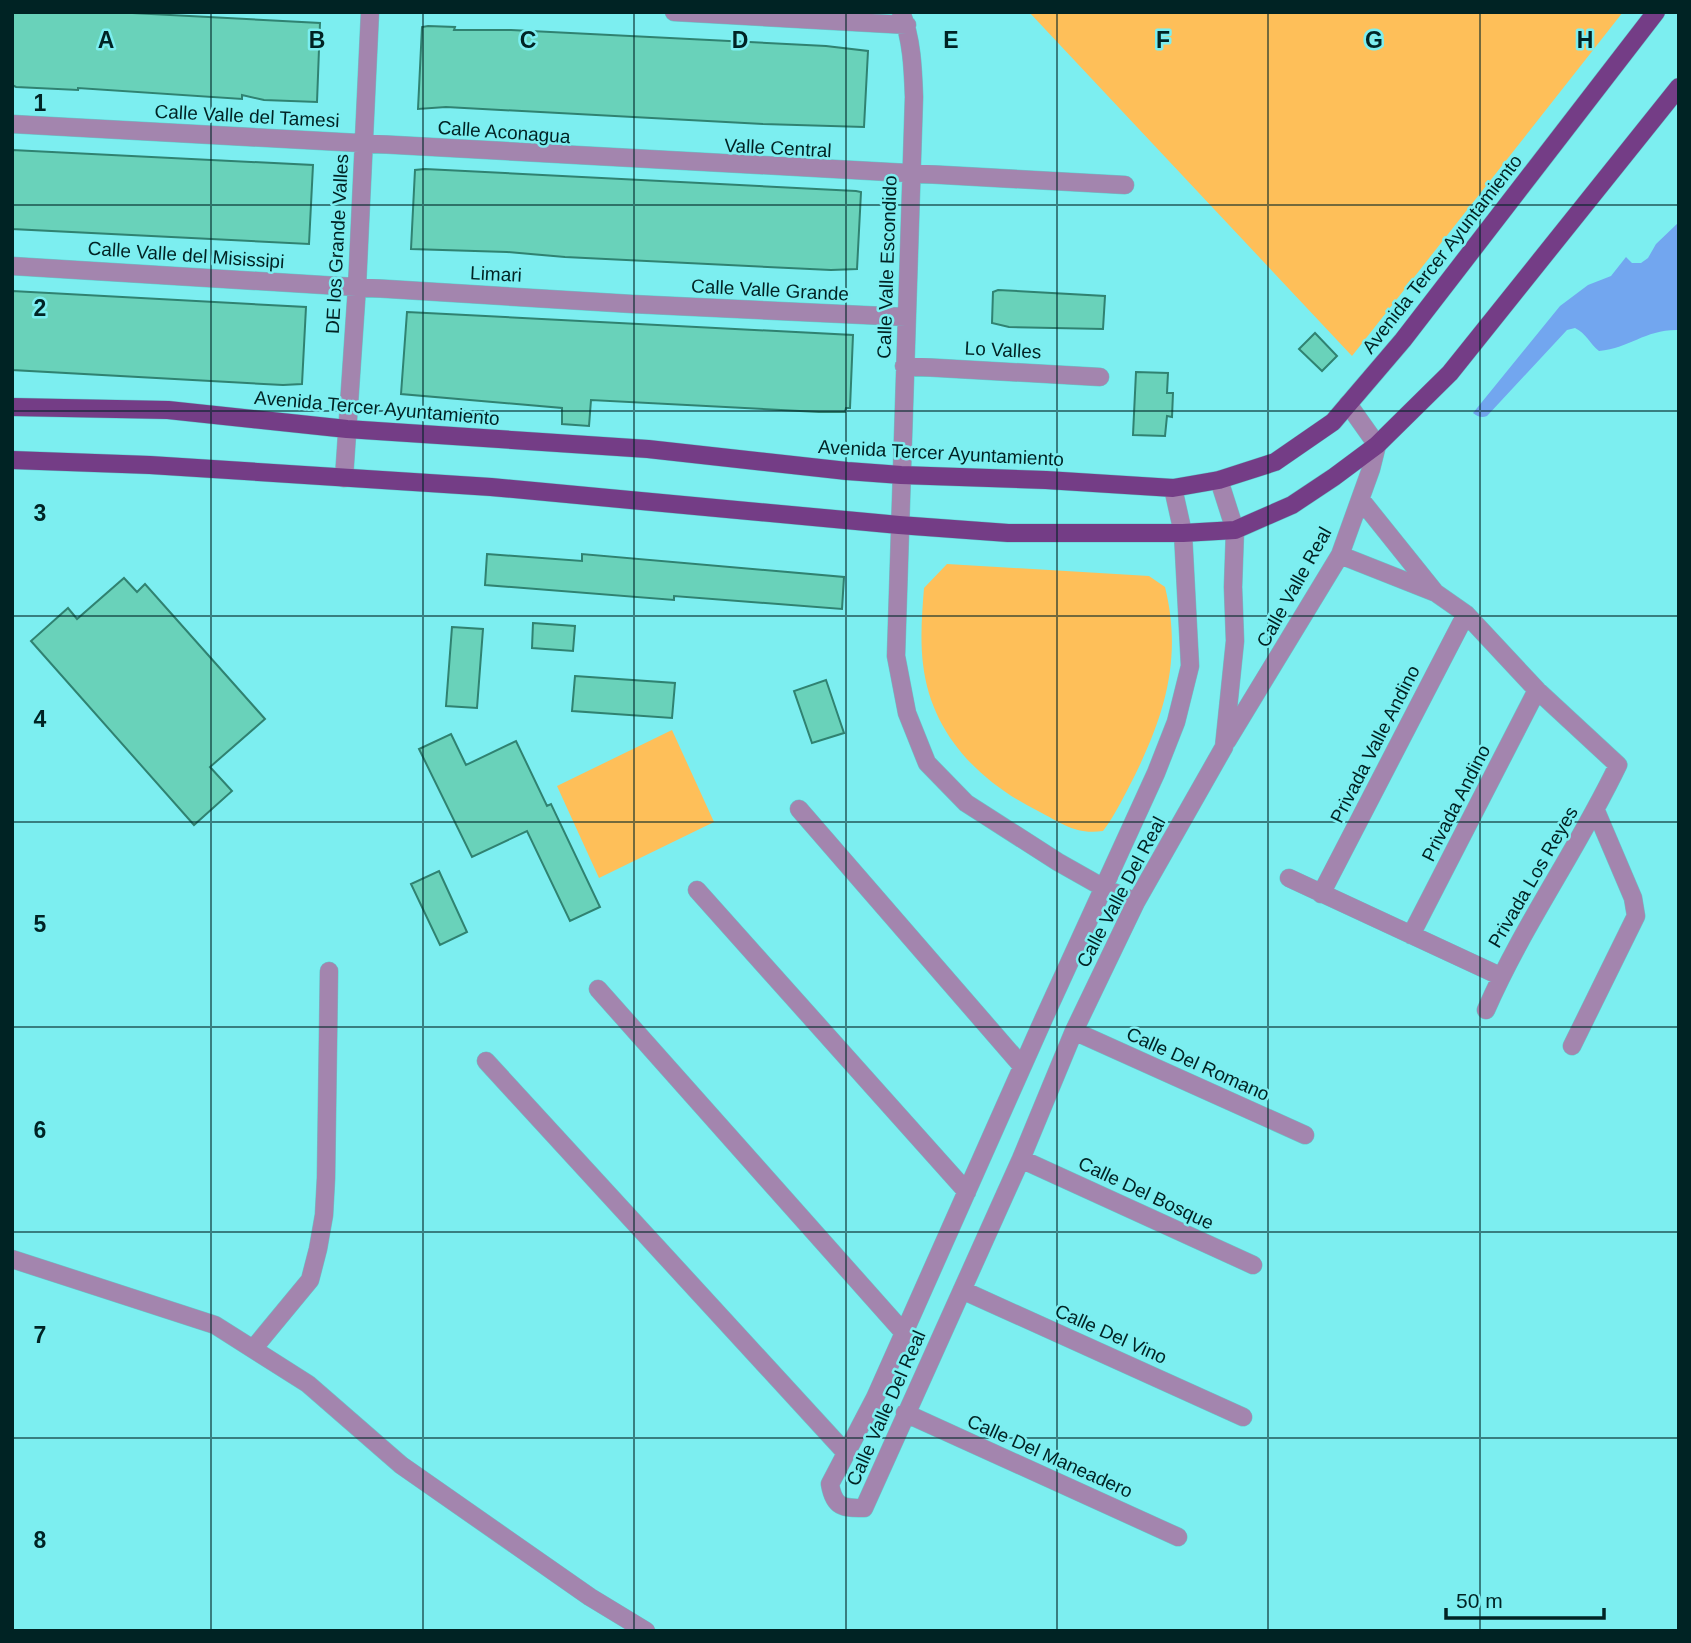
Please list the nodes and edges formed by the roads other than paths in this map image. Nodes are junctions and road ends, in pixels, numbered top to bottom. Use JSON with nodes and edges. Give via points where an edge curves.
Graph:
{"nodes":[{"id":1,"x":370,"y":12,"type":"edge"},
{"id":2,"x":674,"y":12,"type":"edge"},
{"id":3,"x":1656,"y":12,"type":"edge"},
{"id":4,"x":904,"y":19,"type":"edge"},
{"id":5,"x":1679,"y":86,"type":"edge"},
{"id":6,"x":12,"y":124,"type":"edge"},
{"id":7,"x":364,"y":143,"type":"junction"},
{"id":8,"x":641,"y":162,"type":"joint"},
{"id":9,"x":912,"y":175,"type":"junction"},
{"id":10,"x":1125,"y":185,"type":"dead end"},
{"id":11,"x":12,"y":266,"type":"edge"},
{"id":12,"x":357,"y":287,"type":"junction"},
{"id":13,"x":632,"y":304,"type":"joint"},
{"id":14,"x":905,"y":317,"type":"junction"},
{"id":15,"x":904,"y":366,"type":"junction"},
{"id":16,"x":1100,"y":377,"type":"dead end"},
{"id":17,"x":1348,"y":404,"type":"junction"},
{"id":18,"x":12,"y":407,"type":"edge"},
{"id":19,"x":347,"y":429,"type":"junction"},
{"id":20,"x":1377,"y":445,"type":"junction"},
{"id":21,"x":12,"y":460,"type":"edge"},
{"id":22,"x":901,"y":475,"type":"junction"},
{"id":23,"x":344,"y":478,"type":"junction"},
{"id":24,"x":1219,"y":480,"type":"junction"},
{"id":25,"x":1173,"y":488,"type":"junction"},
{"id":26,"x":1361,"y":500,"type":"junction"},
{"id":27,"x":899,"y":525,"type":"junction"},
{"id":28,"x":1235,"y":530,"type":"junction"},
{"id":29,"x":1183,"y":533,"type":"junction"},
{"id":30,"x":1340,"y":555,"type":"junction"},
{"id":31,"x":1436,"y":593,"type":"junction"},
{"id":32,"x":1466,"y":614,"type":"junction"},
{"id":33,"x":1537,"y":690,"type":"junction"},
{"id":34,"x":1224,"y":747,"type":"junction"},
{"id":35,"x":799,"y":809,"type":"dead end"},
{"id":36,"x":1596,"y":811,"type":"junction"},
{"id":37,"x":1289,"y":878,"type":"dead end"},
{"id":38,"x":1104,"y":888,"type":"junction"},
{"id":39,"x":697,"y":890,"type":"dead end"},
{"id":40,"x":1321,"y":894,"type":"junction"},
{"id":41,"x":1136,"y":902,"type":"junction"},
{"id":42,"x":1411,"y":935,"type":"junction"},
{"id":43,"x":329,"y":971,"type":"dead end"},
{"id":44,"x":1500,"y":976,"type":"junction"},
{"id":45,"x":598,"y":989,"type":"dead end"},
{"id":46,"x":1486,"y":1010,"type":"dead end"},
{"id":47,"x":1074,"y":1031,"type":"junction"},
{"id":48,"x":1572,"y":1046,"type":"dead end"},
{"id":49,"x":486,"y":1061,"type":"dead end"},
{"id":50,"x":1023,"y":1066,"type":"junction"},
{"id":51,"x":1305,"y":1135,"type":"dead end"},
{"id":52,"x":1021,"y":1158,"type":"junction"},
{"id":53,"x":967,"y":1192,"type":"junction"},
{"id":54,"x":12,"y":1259,"type":"edge"},
{"id":55,"x":1253,"y":1265,"type":"dead end"},
{"id":56,"x":962,"y":1290,"type":"junction"},
{"id":57,"x":904,"y":1333,"type":"junction"},
{"id":58,"x":253,"y":1349,"type":"junction"},
{"id":59,"x":905,"y":1413,"type":"junction"},
{"id":60,"x":1243,"y":1417,"type":"dead end"},
{"id":61,"x":846,"y":1453,"type":"junction"},
{"id":62,"x":1178,"y":1537,"type":"dead end"},
{"id":63,"x":646,"y":1631,"type":"edge"}],
"edges":[{"from":1,"to":7,"type":"street","name":"DE los Grande Valles"},
{"from":2,"to":4,"type":"street"},
{"from":3,"to":17,"type":"main road","name":"Avenida Tercer Ayuntamiento","via":[[1404,340]]},
{"from":4,"to":9,"type":"street","name":"Calle Valle Escondido","via":[[914,97]]},
{"from":5,"to":20,"type":"main road","via":[[1450,373]]},
{"from":6,"to":7,"type":"street","name":"Calle Valle del Tamesi"},
{"from":7,"to":8,"type":"street","name":"Calle Aconagua"},
{"from":7,"to":12,"type":"street","name":"DE los Grande Valles"},
{"from":8,"to":9,"type":"street","name":"Valle Central"},
{"from":9,"to":10,"type":"street","name":"Valle Central"},
{"from":9,"to":14,"type":"street","name":"Calle Valle Escondido"},
{"from":11,"to":12,"type":"street","name":"Calle Valle del Misissipi"},
{"from":12,"to":13,"type":"street","name":"Limari"},
{"from":12,"to":19,"type":"street","name":"DE los Grande Valles"},
{"from":13,"to":14,"type":"street","name":"Calle Valle Grande"},
{"from":14,"to":15,"type":"street","name":"Calle Valle Escondido"},
{"from":15,"to":16,"type":"street","name":"Lo Valles"},
{"from":15,"to":22,"type":"street","name":"Calle Valle Escondido"},
{"from":17,"to":20,"type":"street"},
{"from":17,"to":24,"type":"main road","name":"Avenida Tercer Ayuntamiento","via":[[1333,422],[1275,462]]},
{"from":18,"to":19,"type":"main road","name":"Avenida Tercer Ayuntamiento","via":[[168,410]]},
{"from":19,"to":22,"type":"main road","name":"Avenida Tercer Ayuntamiento","via":[[648,449]]},
{"from":19,"to":23,"type":"street","name":"DE los Grande Valles"},
{"from":20,"to":26,"type":"street","name":"Calle Valle Real"},
{"from":20,"to":28,"type":"main road","via":[[1292,505]]},
{"from":21,"to":23,"type":"main road"},
{"from":22,"to":25,"type":"main road","name":"Avenida Tercer Ayuntamiento"},
{"from":22,"to":27,"type":"street","name":"Calle Valle Escondido"},
{"from":23,"to":27,"type":"main road"},
{"from":24,"to":25,"type":"main road","name":"Avenida Tercer Ayuntamiento"},
{"from":24,"to":28,"type":"street","name":"Calle Valle Del Real"},
{"from":25,"to":29,"type":"street","name":"Calle Valle Del Real"},
{"from":26,"to":30,"type":"street","name":"Calle Valle Real"},
{"from":26,"to":31,"type":"street"},
{"from":27,"to":29,"type":"main road","via":[[1008,533]]},
{"from":27,"to":38,"type":"street","name":"Calle Valle Escondido","via":[[895,656],[907,713],[927,763],[966,803]]},
{"from":28,"to":29,"type":"main road"},
{"from":28,"to":34,"type":"street","name":"Calle Valle Del Real","via":[[1235,641]]},
{"from":29,"to":38,"type":"street","name":"Calle Valle Del Real","via":[[1190,666],[1171,735]]},
{"from":30,"to":31,"type":"street"},
{"from":30,"to":34,"type":"street","name":"Calle Valle Real"},
{"from":31,"to":32,"type":"street"},
{"from":32,"to":33,"type":"street"},
{"from":32,"to":40,"type":"street","name":"Privada Valle Andino"},
{"from":33,"to":36,"type":"street","name":"Privada Los Reyes","via":[[1618,765]]},
{"from":33,"to":42,"type":"street","name":"Privada Andino"},
{"from":34,"to":41,"type":"street","name":"Calle Valle Del Real"},
{"from":35,"to":50,"type":"street"},
{"from":36,"to":44,"type":"street","name":"Privada Los Reyes"},
{"from":36,"to":48,"type":"street","via":[[1633,898],[1636,916]]},
{"from":37,"to":40,"type":"street"},
{"from":38,"to":41,"type":"street","name":"Calle Valle Escondido"},
{"from":38,"to":50,"type":"street","name":"Calle Valle Del Real"},
{"from":39,"to":53,"type":"street"},
{"from":40,"to":42,"type":"street"},
{"from":41,"to":47,"type":"street","name":"Calle Valle Del Real"},
{"from":42,"to":44,"type":"street"},
{"from":43,"to":58,"type":"street","via":[[326,1178],[318,1250],[310,1280]]},
{"from":44,"to":46,"type":"street","name":"Privada Los Reyes"},
{"from":45,"to":57,"type":"street"},
{"from":47,"to":51,"type":"street","name":"Calle Del Romano"},
{"from":47,"to":52,"type":"street","name":"Calle Valle Del Real"},
{"from":49,"to":61,"type":"street"},
{"from":50,"to":53,"type":"street","name":"Calle Valle Del Real"},
{"from":52,"to":55,"type":"street","name":"Calle Del Bosque"},
{"from":52,"to":56,"type":"street","name":"Calle Valle Del Real"},
{"from":53,"to":57,"type":"street","name":"Calle Valle Del Real"},
{"from":54,"to":58,"type":"street","via":[[215,1325]]},
{"from":56,"to":59,"type":"street","name":"Calle Valle Del Real"},
{"from":56,"to":60,"type":"street","name":"Calle Del Vino"},
{"from":57,"to":61,"type":"street","name":"Calle Valle Del Real"},
{"from":58,"to":63,"type":"street","via":[[308,1384],[401,1465]]},
{"from":59,"to":61,"type":"street","name":"Calle Valle Del Real","via":[[864,1508],[846,1508],[832,1496],[830,1484]]},
{"from":59,"to":62,"type":"street","name":"Calle Del Maneadero"}]}
